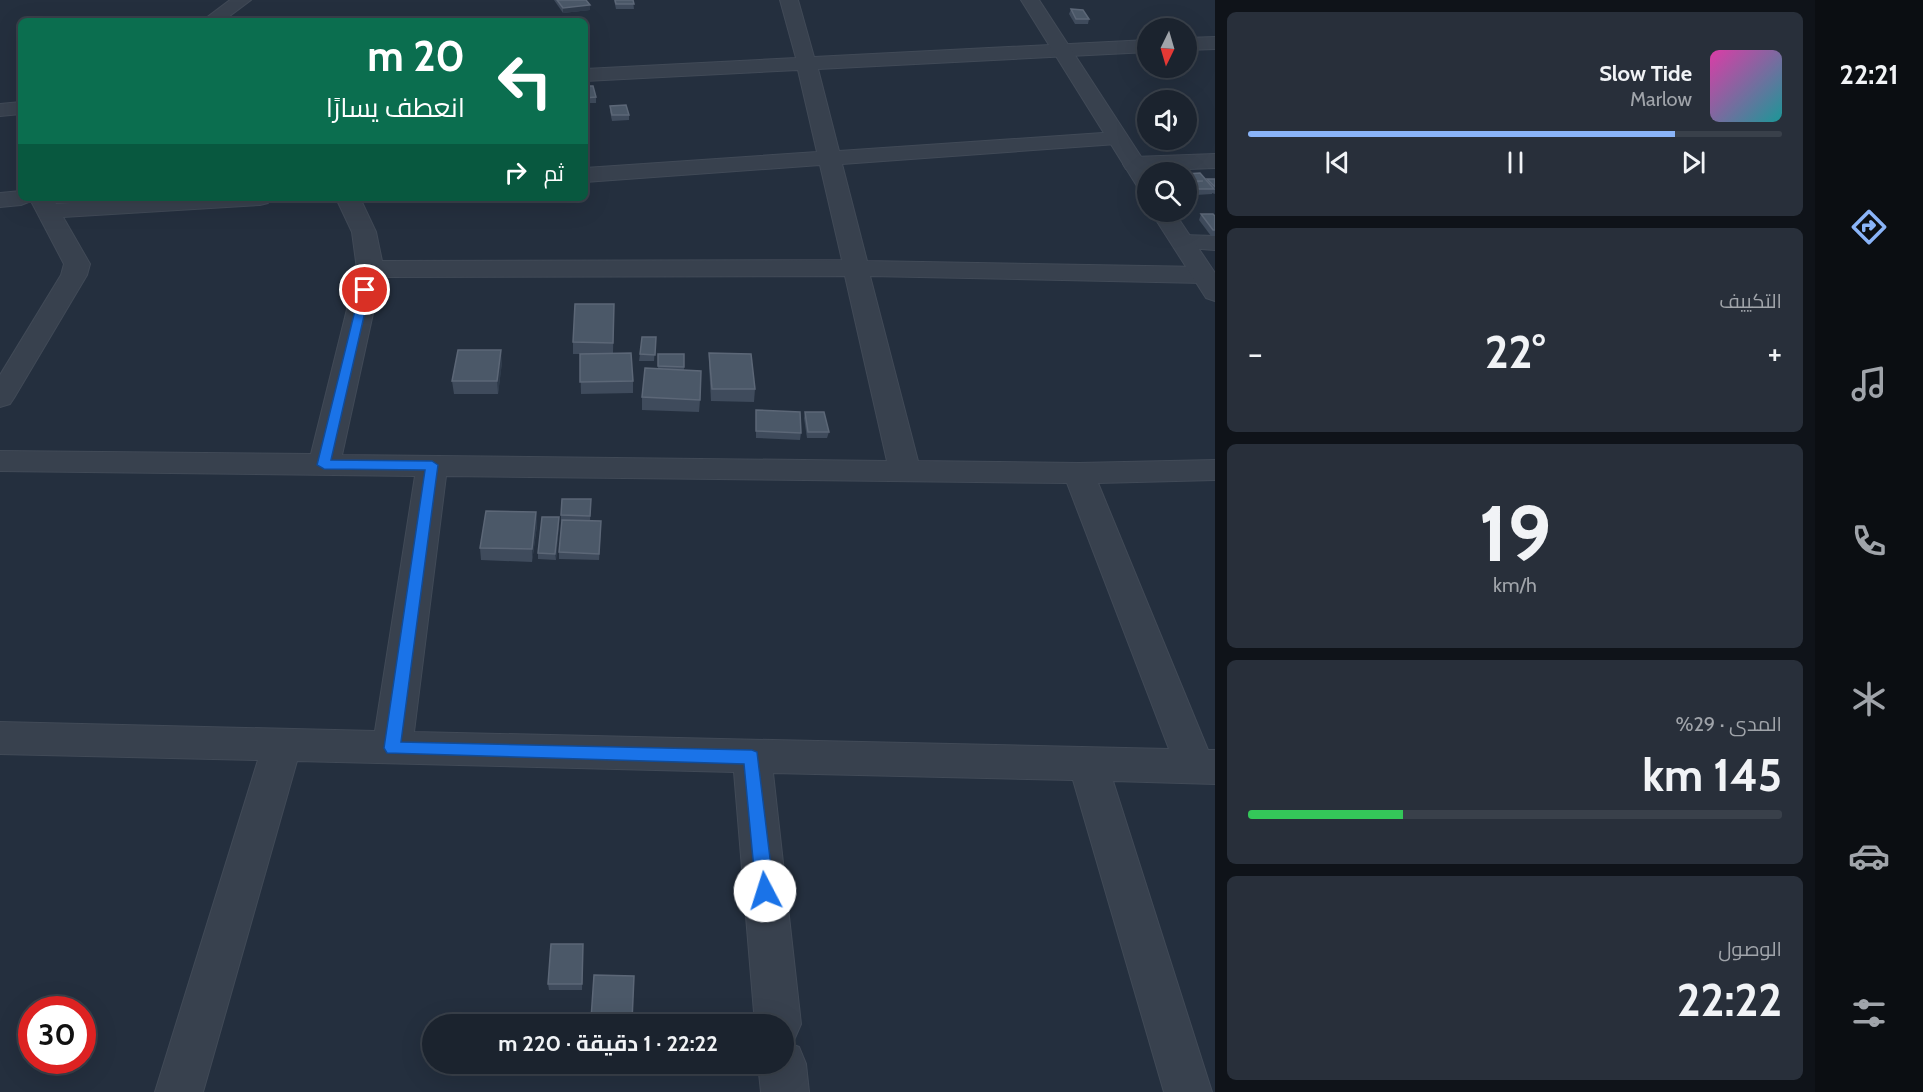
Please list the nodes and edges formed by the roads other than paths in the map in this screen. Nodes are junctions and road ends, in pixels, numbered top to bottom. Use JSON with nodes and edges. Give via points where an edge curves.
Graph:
{"nodes":[{"id":1,"x":242,"y":0,"type":"edge"},
{"id":2,"x":789,"y":0,"type":"edge"},
{"id":3,"x":1030,"y":0,"type":"edge"},
{"id":4,"x":215,"y":18,"type":"edge"},
{"id":5,"x":1215,"y":43,"type":"edge"},
{"id":6,"x":1197,"y":44,"type":"edge"},
{"id":7,"x":1137,"y":47,"type":"edge"},
{"id":8,"x":1061,"y":50,"type":"junction"},
{"id":9,"x":807,"y":65,"type":"junction"},
{"id":10,"x":588,"y":75,"type":"edge"},
{"id":11,"x":18,"y":108,"type":"edge"},
{"id":12,"x":0,"y":110,"type":"edge"},
{"id":13,"x":1117,"y":138,"type":"junction"},
{"id":14,"x":829,"y":158,"type":"junction"},
{"id":15,"x":1215,"y":161,"type":"edge"},
{"id":16,"x":1134,"y":164,"type":"junction"},
{"id":17,"x":1137,"y":169,"type":"edge"},
{"id":18,"x":588,"y":175,"type":"edge"},
{"id":19,"x":18,"y":198,"type":"edge"},
{"id":20,"x":0,"y":200,"type":"edge"},
{"id":21,"x":168,"y":201,"type":"edge"},
{"id":22,"x":350,"y":201,"type":"edge"},
{"id":23,"x":46,"y":205,"type":"edge"},
{"id":24,"x":1170,"y":222,"type":"edge"},
{"id":25,"x":1183,"y":242,"type":"junction"},
{"id":26,"x":1215,"y":243,"type":"edge"},
{"id":27,"x":370,"y":268,"type":"junction"},
{"id":28,"x":855,"y":268,"type":"junction"},
{"id":29,"x":1209,"y":284,"type":"edge"},
{"id":30,"x":0,"y":398,"type":"edge"},
{"id":31,"x":0,"y":460,"type":"edge"},
{"id":32,"x":324,"y":465,"type":"junction"},
{"id":33,"x":432,"y":465,"type":"junction"},
{"id":34,"x":1215,"y":470,"type":"edge"},
{"id":35,"x":905,"y":472,"type":"junction"},
{"id":36,"x":1079,"y":473,"type":"junction"},
{"id":37,"x":0,"y":738,"type":"edge"},
{"id":38,"x":282,"y":746,"type":"junction"},
{"id":39,"x":392,"y":748,"type":"junction"},
{"id":40,"x":752,"y":757,"type":"junction"},
{"id":41,"x":1088,"y":764,"type":"junction"},
{"id":42,"x":1205,"y":767,"type":"edge"},
{"id":43,"x":777,"y":1014,"type":"edge"},
{"id":44,"x":783,"y":1074,"type":"edge"},
{"id":45,"x":179,"y":1092,"type":"edge"},
{"id":46,"x":785,"y":1092,"type":"edge"},
{"id":47,"x":1188,"y":1092,"type":"edge"}],
"edges":[{"from":1,"to":4,"type":"street"},
{"from":2,"to":9,"type":"street"},
{"from":3,"to":8,"type":"street"},
{"from":5,"to":6,"type":"street"},
{"from":7,"to":8,"type":"street"},
{"from":8,"to":9,"type":"street"},
{"from":8,"to":13,"type":"street"},
{"from":9,"to":10,"type":"street"},
{"from":9,"to":14,"type":"street"},
{"from":11,"to":12,"type":"street"},
{"from":13,"to":14,"type":"street"},
{"from":13,"to":16,"type":"street"},
{"from":14,"to":18,"type":"street"},
{"from":14,"to":28,"type":"street"},
{"from":15,"to":16,"type":"street"},
{"from":16,"to":17,"type":"street"},
{"from":19,"to":20,"type":"street"},
{"from":21,"to":23,"type":"street"},
{"from":22,"to":27,"type":"street","via":[[368,241]]},
{"from":23,"to":30,"type":"street","via":[[77,264]]},
{"from":24,"to":25,"type":"street"},
{"from":25,"to":26,"type":"street"},
{"from":25,"to":29,"type":"street"},
{"from":27,"to":28,"type":"street"},
{"from":27,"to":32,"type":"street"},
{"from":28,"to":29,"type":"street"},
{"from":28,"to":35,"type":"street"},
{"from":31,"to":32,"type":"street"},
{"from":32,"to":33,"type":"street"},
{"from":33,"to":35,"type":"street"},
{"from":33,"to":39,"type":"street"},
{"from":34,"to":36,"type":"street"},
{"from":35,"to":36,"type":"street"},
{"from":36,"to":42,"type":"street"},
{"from":37,"to":38,"type":"street"},
{"from":38,"to":39,"type":"street"},
{"from":38,"to":45,"type":"street"},
{"from":39,"to":40,"type":"street"},
{"from":40,"to":41,"type":"street"},
{"from":40,"to":43,"type":"street"},
{"from":41,"to":42,"type":"street"},
{"from":41,"to":47,"type":"street"},
{"from":44,"to":46,"type":"street"}]}
